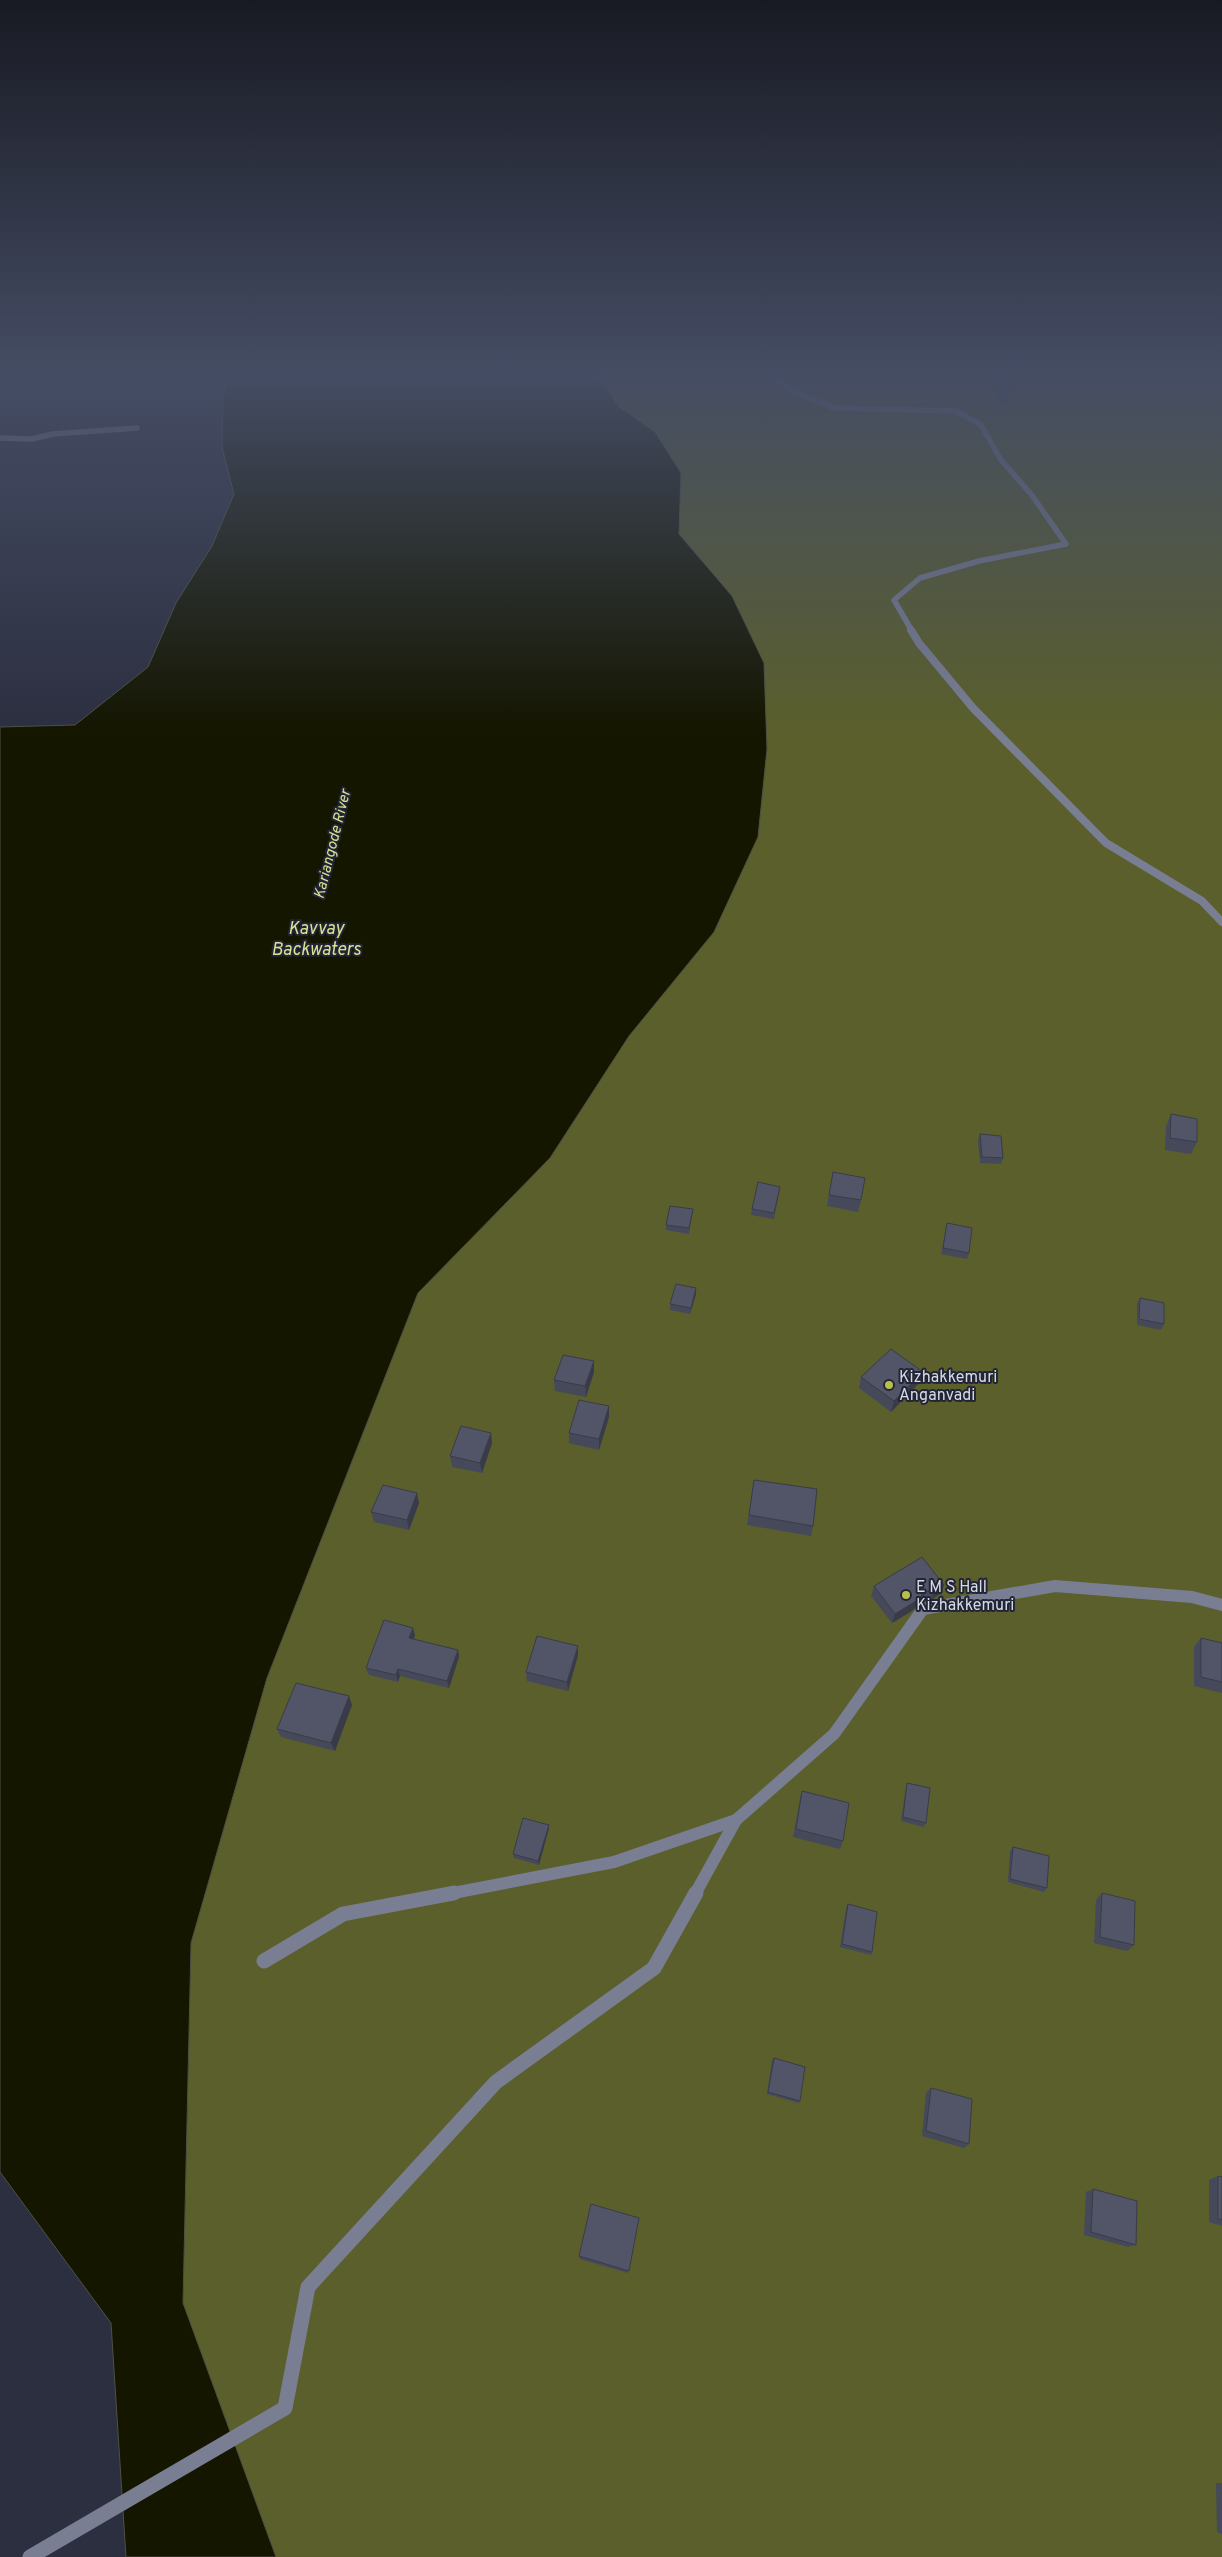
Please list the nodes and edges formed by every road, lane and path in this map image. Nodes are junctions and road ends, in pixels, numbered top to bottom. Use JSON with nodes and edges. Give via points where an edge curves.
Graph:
{"nodes":[{"id":1,"x":1030,"y":492,"type":"edge"},
{"id":2,"x":1222,"y":922,"type":"edge"},
{"id":3,"x":1222,"y":1605,"type":"edge"},
{"id":4,"x":736,"y":1820,"type":"junction"},
{"id":5,"x":264,"y":1961,"type":"dead end"},
{"id":6,"x":30,"y":2557,"type":"edge"}],
"edges":[{"from":1,"to":2,"type":"street","via":[[1066,544],[979,561],[920,578],[894,600],[919,643],[973,708],[1106,843],[1202,901]]},
{"from":3,"to":4,"type":"street","via":[[1192,1597],[1055,1586],[923,1609],[834,1734]]},
{"from":4,"to":5,"type":"street","via":[[614,1862],[343,1914]]},
{"from":4,"to":6,"type":"street","via":[[654,1968],[496,2082],[308,2287],[285,2408]]}]}
